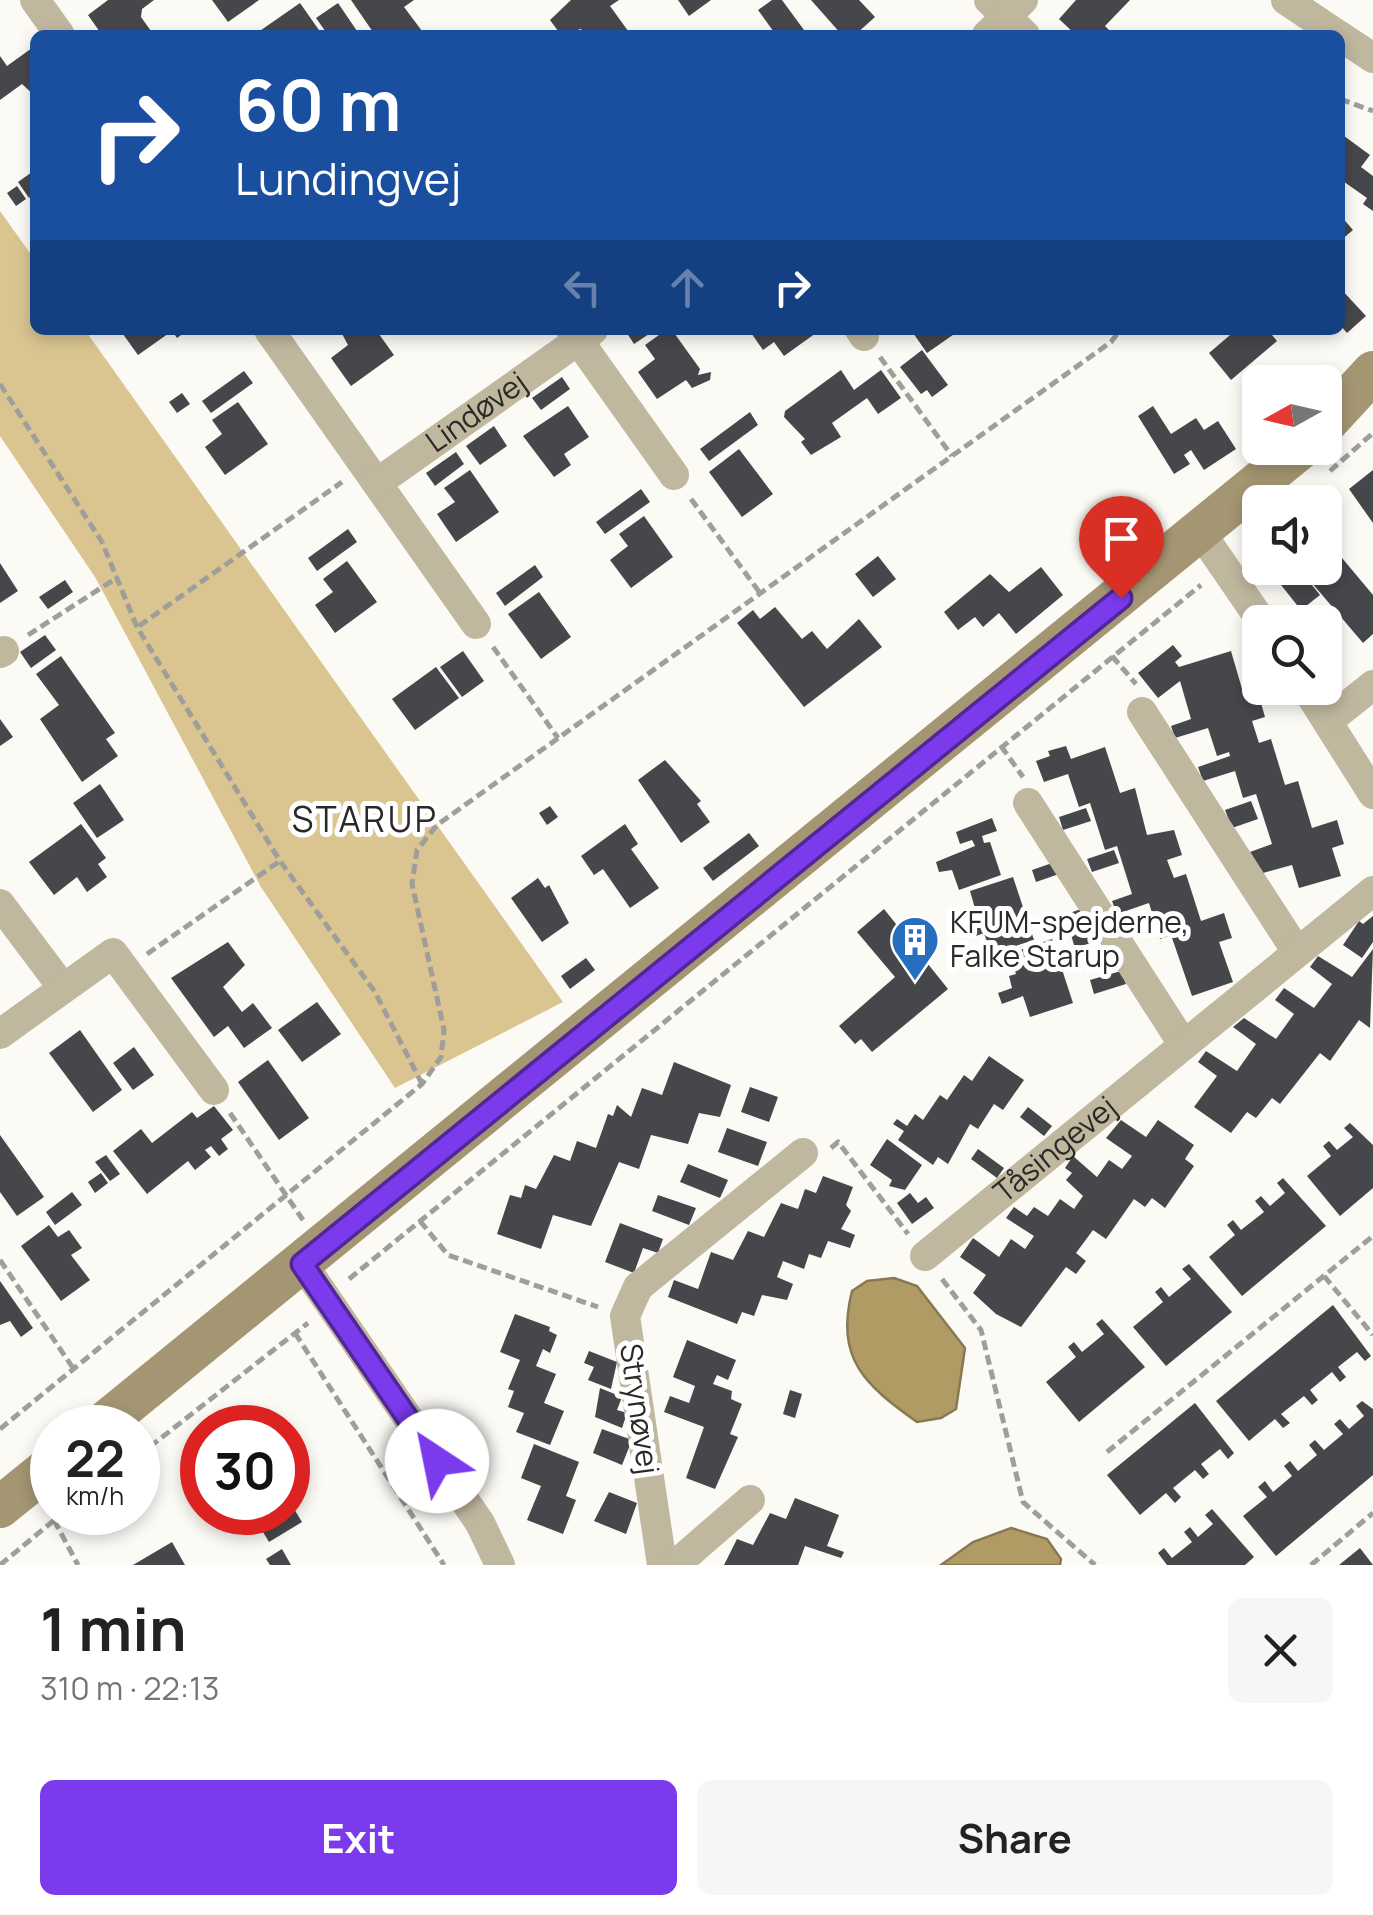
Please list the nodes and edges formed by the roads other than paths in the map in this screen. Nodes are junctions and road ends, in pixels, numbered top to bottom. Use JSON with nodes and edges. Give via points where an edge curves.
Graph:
{"nodes":[{"id":1,"x":35,"y":0,"type":"edge"},
{"id":2,"x":1286,"y":0,"type":"edge"},
{"id":3,"x":56,"y":30,"type":"edge"},
{"id":4,"x":1330,"y":30,"type":"edge"},
{"id":5,"x":1345,"y":40,"type":"edge"},
{"id":6,"x":1373,"y":58,"type":"edge"},
{"id":7,"x":272,"y":335,"type":"edge"},
{"id":8,"x":578,"y":335,"type":"edge"},
{"id":9,"x":582,"y":335,"type":"edge"},
{"id":10,"x":1373,"y":372,"type":"edge"},
{"id":11,"x":1342,"y":406,"type":"edge"},
{"id":12,"x":1309,"y":465,"type":"edge"},
{"id":13,"x":371,"y":474,"type":"junction"},
{"id":14,"x":674,"y":474,"type":"road end"},
{"id":15,"x":1201,"y":533,"type":"junction"},
{"id":16,"x":1251,"y":605,"type":"edge"},
{"id":17,"x":476,"y":624,"type":"road end"},
{"id":18,"x":1373,"y":684,"type":"edge"},
{"id":19,"x":1317,"y":705,"type":"edge"},
{"id":20,"x":1142,"y":712,"type":"dead end"},
{"id":21,"x":1328,"y":721,"type":"junction"},
{"id":22,"x":1373,"y":794,"type":"edge"},
{"id":23,"x":1028,"y":803,"type":"dead end"},
{"id":24,"x":1373,"y":891,"type":"edge"},
{"id":25,"x":0,"y":904,"type":"edge"},
{"id":26,"x":1297,"y":952,"type":"junction"},
{"id":27,"x":63,"y":988,"type":"junction"},
{"id":28,"x":0,"y":1034,"type":"edge"},
{"id":29,"x":1183,"y":1044,"type":"junction"},
{"id":30,"x":214,"y":1090,"type":"road end"},
{"id":31,"x":802,"y":1153,"type":"dead end"},
{"id":32,"x":312,"y":1255,"type":"junction"},
{"id":33,"x":924,"y":1256,"type":"road end"},
{"id":34,"x":126,"y":1405,"type":"edge"},
{"id":35,"x":30,"y":1482,"type":"edge"},
{"id":36,"x":750,"y":1500,"type":"dead end"},
{"id":37,"x":0,"y":1507,"type":"edge"},
{"id":38,"x":500,"y":1565,"type":"edge"},
{"id":39,"x":662,"y":1565,"type":"edge"},
{"id":40,"x":674,"y":1565,"type":"edge"}],
"edges":[{"from":1,"to":3,"type":"street"},
{"from":2,"to":4,"type":"street"},
{"from":5,"to":6,"type":"street"},
{"from":7,"to":13,"type":"street"},
{"from":8,"to":13,"type":"street","name":"Lindøvej"},
{"from":9,"to":14,"type":"street","name":"Lindøvej"},
{"from":10,"to":11,"type":"street"},
{"from":12,"to":15,"type":"street"},
{"from":13,"to":17,"type":"street"},
{"from":15,"to":16,"type":"street"},
{"from":15,"to":32,"type":"street"},
{"from":18,"to":21,"type":"street"},
{"from":19,"to":21,"type":"street"},
{"from":20,"to":26,"type":"street"},
{"from":21,"to":22,"type":"street"},
{"from":23,"to":29,"type":"street"},
{"from":24,"to":26,"type":"street","name":"Tåsingevej"},
{"from":25,"to":27,"type":"street"},
{"from":26,"to":29,"type":"street","name":"Tåsingevej"},
{"from":27,"to":28,"type":"street"},
{"from":27,"to":30,"type":"street","via":[[113,953]]},
{"from":29,"to":33,"type":"street","name":"Tåsingevej"},
{"from":31,"to":39,"type":"street","name":"Strynøvej","via":[[638,1287],[625,1316]]},
{"from":32,"to":34,"type":"street"},
{"from":32,"to":38,"type":"street","via":[[331,1306],[480,1523]]},
{"from":35,"to":37,"type":"street"},
{"from":36,"to":40,"type":"street"}]}
